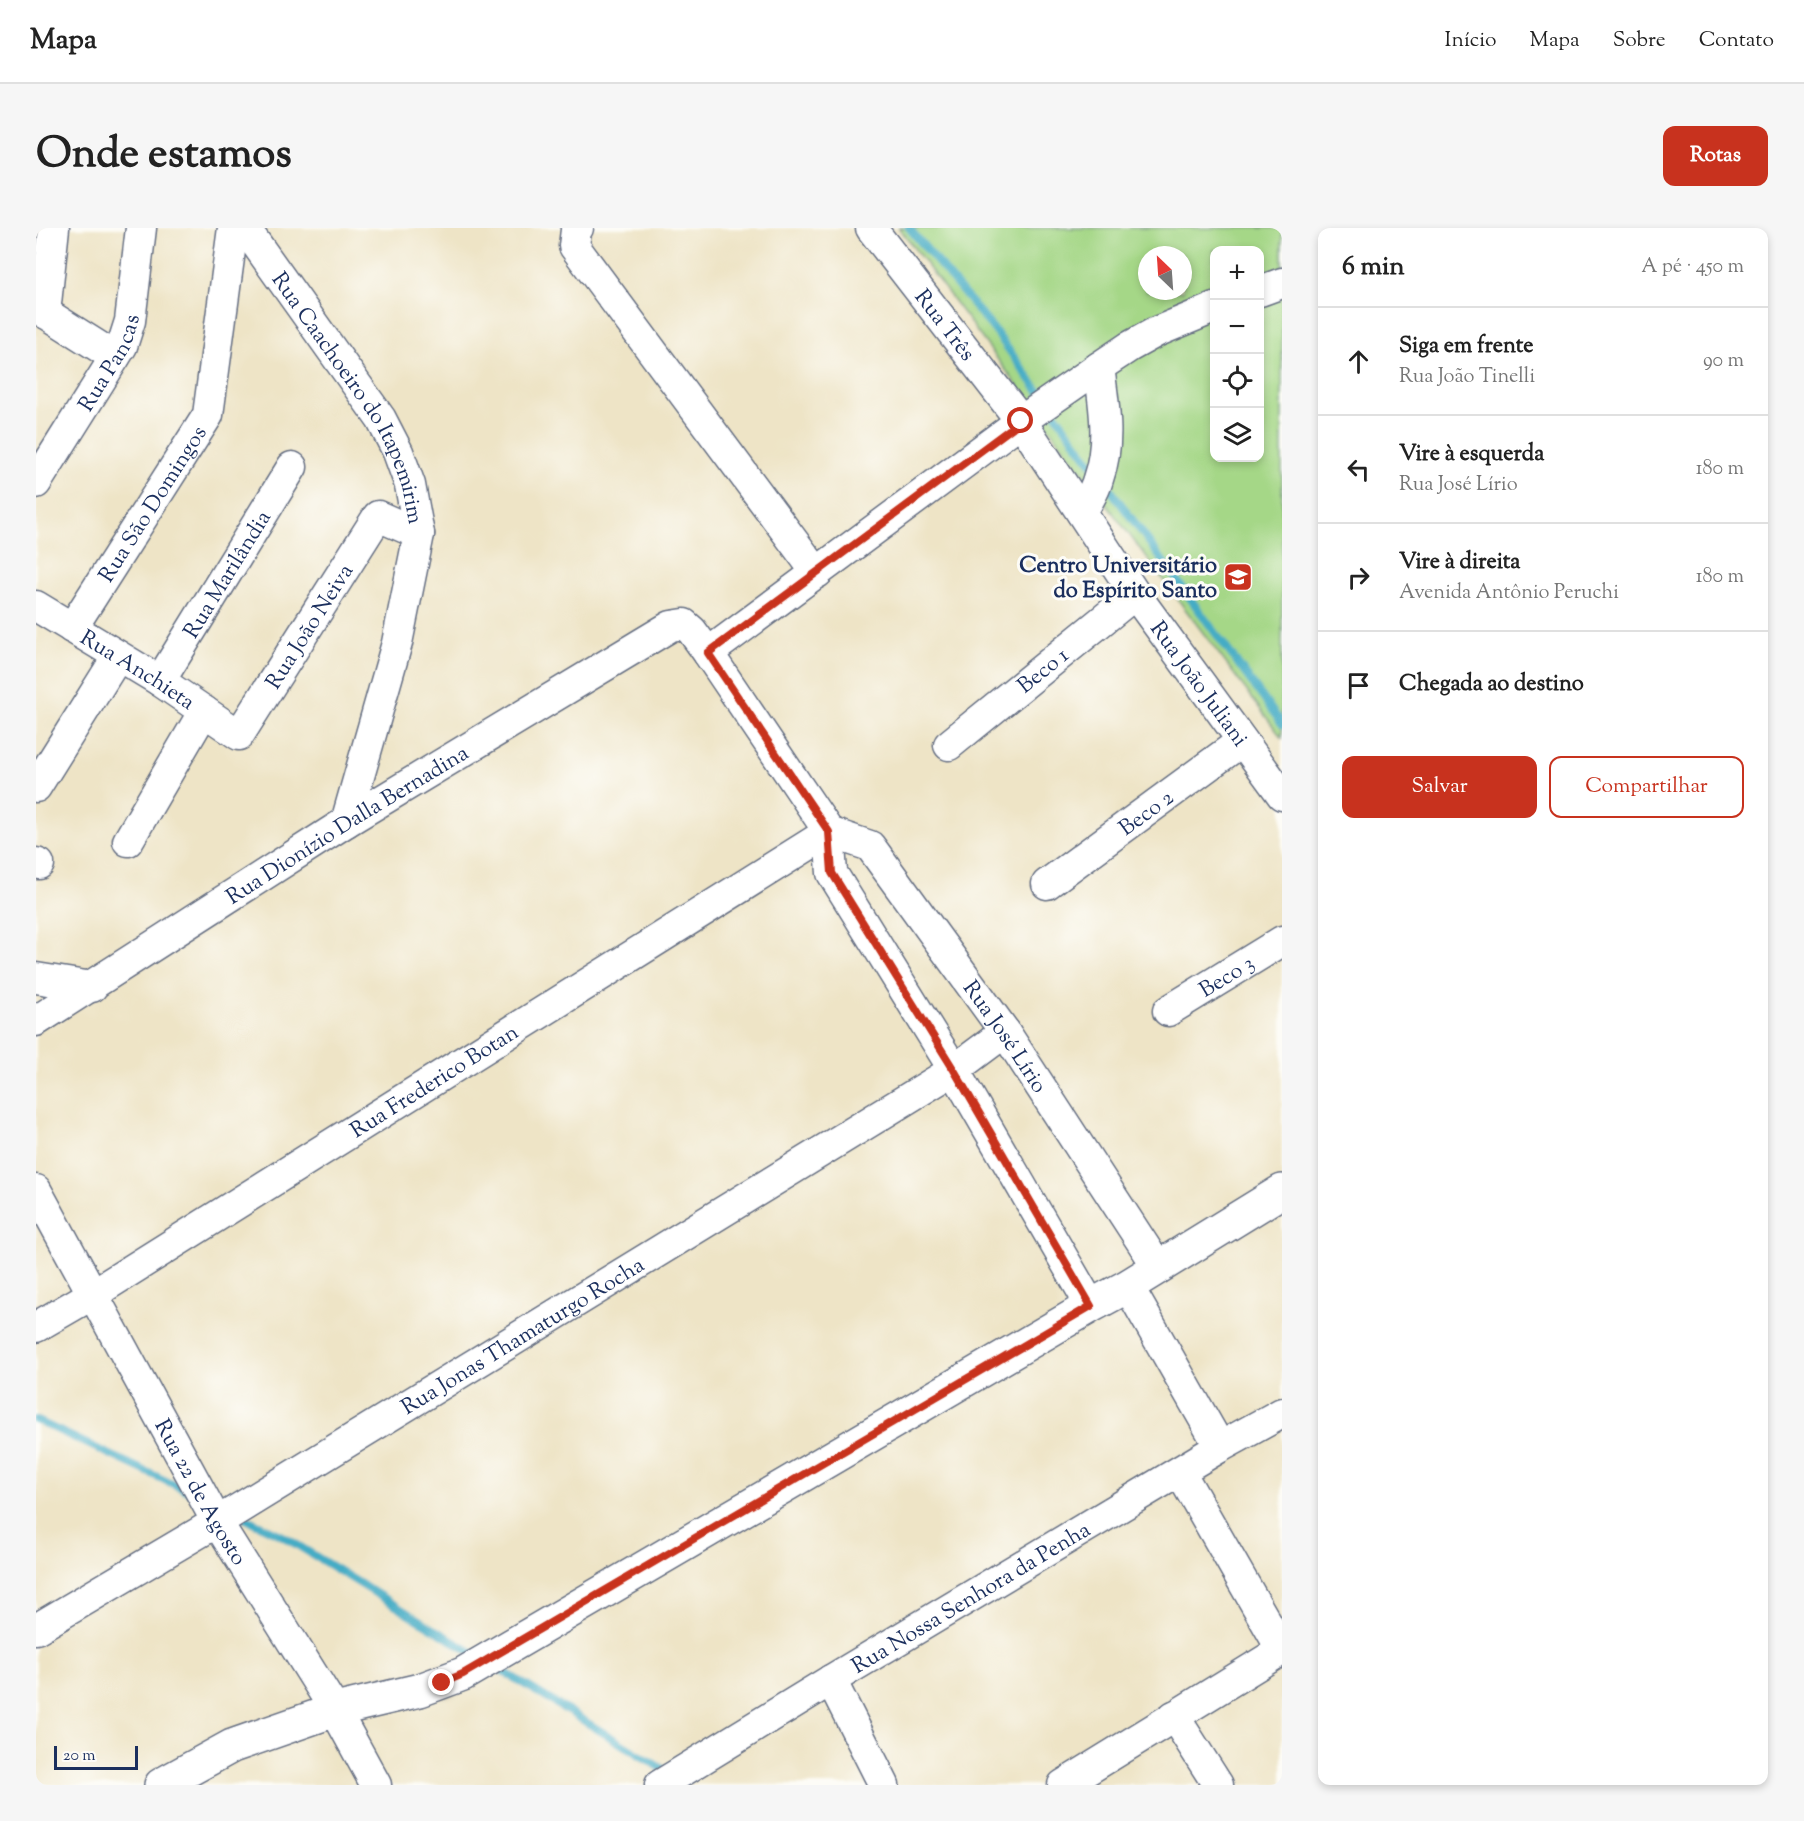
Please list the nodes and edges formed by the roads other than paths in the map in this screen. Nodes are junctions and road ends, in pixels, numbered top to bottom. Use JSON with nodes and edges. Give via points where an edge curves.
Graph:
{"nodes":[{"id":1,"x":54,"y":228,"type":"edge"},
{"id":2,"x":141,"y":228,"type":"edge"},
{"id":3,"x":233,"y":228,"type":"edge"},
{"id":4,"x":245,"y":228,"type":"edge"},
{"id":5,"x":871,"y":228,"type":"edge"},
{"id":6,"x":577,"y":229,"type":"edge"},
{"id":7,"x":1282,"y":283,"type":"edge"},
{"id":8,"x":1264,"y":290,"type":"edge"},
{"id":9,"x":40,"y":310,"type":"edge"},
{"id":10,"x":1210,"y":310,"type":"edge"},
{"id":11,"x":115,"y":357,"type":"junction"},
{"id":12,"x":1099,"y":367,"type":"junction"},
{"id":13,"x":1021,"y":421,"type":"junction"},
{"id":14,"x":292,"y":467,"type":"dead end"},
{"id":15,"x":36,"y":483,"type":"edge"},
{"id":16,"x":1082,"y":513,"type":"junction"},
{"id":17,"x":419,"y":534,"type":"junction"},
{"id":18,"x":817,"y":573,"type":"junction"},
{"id":19,"x":1135,"y":594,"type":"junction"},
{"id":20,"x":36,"y":606,"type":"edge"},
{"id":21,"x":72,"y":628,"type":"junction"},
{"id":22,"x":708,"y":653,"type":"junction"},
{"id":23,"x":118,"y":656,"type":"junction"},
{"id":24,"x":160,"y":681,"type":"junction"},
{"id":25,"x":204,"y":711,"type":"junction"},
{"id":26,"x":239,"y":735,"type":"joint"},
{"id":27,"x":1242,"y":741,"type":"junction"},
{"id":28,"x":949,"y":745,"type":"dead end"},
{"id":29,"x":36,"y":787,"type":"edge"},
{"id":30,"x":1282,"y":795,"type":"edge"},
{"id":31,"x":346,"y":822,"type":"junction"},
{"id":32,"x":829,"y":832,"type":"junction"},
{"id":33,"x":128,"y":841,"type":"dead end"},
{"id":34,"x":1047,"y":884,"type":"dead end"},
{"id":35,"x":1282,"y":941,"type":"edge"},
{"id":36,"x":36,"y":978,"type":"edge"},
{"id":37,"x":92,"y":987,"type":"junction"},
{"id":38,"x":1168,"y":1011,"type":"dead end"},
{"id":39,"x":36,"y":1021,"type":"edge"},
{"id":40,"x":1005,"y":1032,"type":"junction"},
{"id":41,"x":954,"y":1070,"type":"junction"},
{"id":42,"x":36,"y":1190,"type":"edge"},
{"id":43,"x":1282,"y":1191,"type":"edge"},
{"id":44,"x":1158,"y":1267,"type":"junction"},
{"id":45,"x":1128,"y":1286,"type":"junction"},
{"id":46,"x":93,"y":1294,"type":"junction"},
{"id":47,"x":1091,"y":1306,"type":"junction"},
{"id":48,"x":36,"y":1327,"type":"edge"},
{"id":49,"x":1282,"y":1413,"type":"edge"},
{"id":50,"x":1220,"y":1447,"type":"junction"},
{"id":51,"x":1180,"y":1472,"type":"junction"},
{"id":52,"x":217,"y":1522,"type":"junction"},
{"id":53,"x":36,"y":1629,"type":"edge"},
{"id":54,"x":1282,"y":1650,"type":"edge"},
{"id":55,"x":831,"y":1680,"type":"junction"},
{"id":56,"x":335,"y":1710,"type":"junction"},
{"id":57,"x":1174,"y":1716,"type":"junction"},
{"id":58,"x":161,"y":1785,"type":"edge"},
{"id":59,"x":376,"y":1785,"type":"edge"},
{"id":60,"x":660,"y":1785,"type":"edge"},
{"id":61,"x":884,"y":1785,"type":"edge"},
{"id":62,"x":1063,"y":1785,"type":"edge"},
{"id":63,"x":1218,"y":1785,"type":"edge"}],
"edges":[{"from":1,"to":9,"type":"street"},
{"from":2,"to":11,"type":"street","name":"Rua Pancas","via":[[130,321]]},
{"from":3,"to":21,"type":"street","name":"Rua São Domingos","via":[[208,415]]},
{"from":4,"to":17,"type":"street","name":"Rua Caachoeiro do Itapemirim","via":[[381,419],[410,485]]},
{"from":5,"to":13,"type":"street","name":"Rua Três"},
{"from":6,"to":18,"type":"street","via":[[574,246]]},
{"from":7,"to":8,"type":"street"},
{"from":9,"to":11,"type":"street"},
{"from":10,"to":12,"type":"street","via":[[1156,332]]},
{"from":11,"to":15,"type":"street","name":"Rua Pancas"},
{"from":12,"to":13,"type":"street"},
{"from":12,"to":16,"type":"street","via":[[1106,446],[1098,482]]},
{"from":13,"to":16,"type":"street","name":"Rua João Juliani"},
{"from":13,"to":18,"type":"street"},
{"from":14,"to":24,"type":"street","name":"Rua Marilândia"},
{"from":16,"to":19,"type":"street","name":"Rua João Juliani"},
{"from":17,"to":26,"type":"street","name":"Rua João Neiva","via":[[378,516]]},
{"from":17,"to":31,"type":"street","name":"Rua Caachoeiro do Itapemirim","via":[[397,644]]},
{"from":18,"to":22,"type":"street"},
{"from":19,"to":27,"type":"street","name":"Rua João Juliani"},
{"from":19,"to":28,"type":"street","name":"Beco 1"},
{"from":20,"to":21,"type":"street","name":"Rua Anchieta"},
{"from":21,"to":23,"type":"street","name":"Rua Anchieta"},
{"from":22,"to":31,"type":"street","name":"Rua Dionízio Dalla Bernadina","via":[[684,624],[671,626]]},
{"from":22,"to":32,"type":"street"},
{"from":23,"to":24,"type":"street","name":"Rua Anchieta"},
{"from":23,"to":29,"type":"street"},
{"from":24,"to":25,"type":"street","name":"Rua Anchieta"},
{"from":25,"to":26,"type":"street","name":"Rua Anchieta"},
{"from":25,"to":33,"type":"street"},
{"from":27,"to":30,"type":"street","name":"Rua João Juliani"},
{"from":27,"to":34,"type":"street","name":"Beco 2"},
{"from":31,"to":37,"type":"street","name":"Rua Dionízio Dalla Bernadina"},
{"from":32,"to":40,"type":"street","name":"Rua José Lírio","via":[[870,846]]},
{"from":32,"to":41,"type":"street","via":[[832,873]]},
{"from":32,"to":46,"type":"street","name":"Rua Frederico Botan"},
{"from":35,"to":38,"type":"street","name":"Beco 3"},
{"from":36,"to":37,"type":"street"},
{"from":37,"to":39,"type":"street","name":"Rua Dionízio Dalla Bernadina"},
{"from":40,"to":41,"type":"street","name":"Rua Jonas Thamaturgo Rocha"},
{"from":40,"to":44,"type":"street","name":"Rua José Lírio"},
{"from":41,"to":47,"type":"street"},
{"from":41,"to":52,"type":"street","name":"Rua Jonas Thamaturgo Rocha"},
{"from":42,"to":46,"type":"street","name":"Rua 22 de Agosto"},
{"from":43,"to":44,"type":"main road"},
{"from":44,"to":45,"type":"main road"},
{"from":45,"to":47,"type":"main road"},
{"from":45,"to":50,"type":"street"},
{"from":46,"to":48,"type":"street","name":"Rua Frederico Botan"},
{"from":46,"to":52,"type":"street","name":"Rua 22 de Agosto"},
{"from":47,"to":56,"type":"main road","via":[[463,1674],[420,1690]]},
{"from":49,"to":50,"type":"street","name":"Rua Nossa Senhora da Penha"},
{"from":50,"to":51,"type":"street","name":"Rua Nossa Senhora da Penha"},
{"from":51,"to":54,"type":"street"},
{"from":51,"to":55,"type":"street","name":"Rua Nossa Senhora da Penha"},
{"from":52,"to":53,"type":"street","name":"Rua Jonas Thamaturgo Rocha"},
{"from":52,"to":56,"type":"street","name":"Rua 22 de Agosto"},
{"from":54,"to":57,"type":"street"},
{"from":55,"to":60,"type":"street","name":"Rua Nossa Senhora da Penha"},
{"from":55,"to":61,"type":"street"},
{"from":56,"to":58,"type":"main road","via":[[232,1746]]},
{"from":56,"to":59,"type":"street","name":"Rua 22 de Agosto"},
{"from":57,"to":62,"type":"street"},
{"from":57,"to":63,"type":"street"}]}
